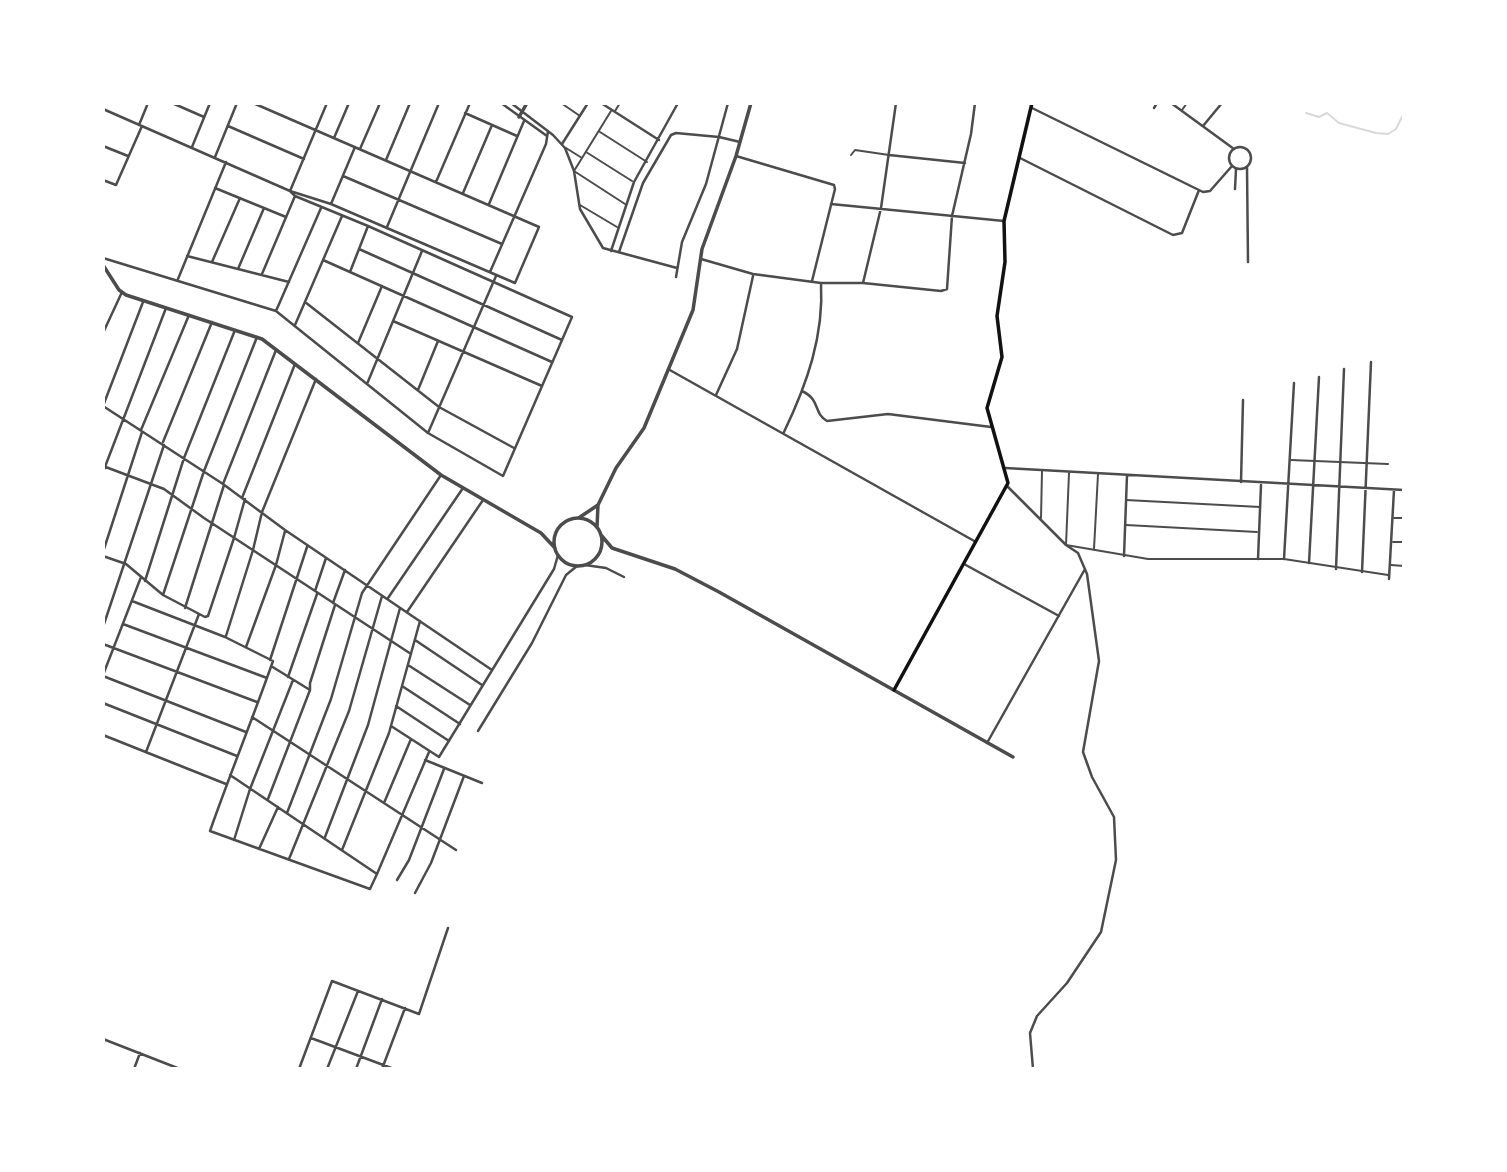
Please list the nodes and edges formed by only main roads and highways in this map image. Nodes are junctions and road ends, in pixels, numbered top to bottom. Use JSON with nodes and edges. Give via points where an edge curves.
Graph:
{"nodes":[{"id":1,"x":1032,"y":105,"type":"edge"},
{"id":2,"x":894,"y":690,"type":"road end"}],
"edges":[{"from":1,"to":2,"type":"main road","via":[[1004,220],[1005,262],[997,316],[1002,357],[987,414],[1007,486]]}]}
